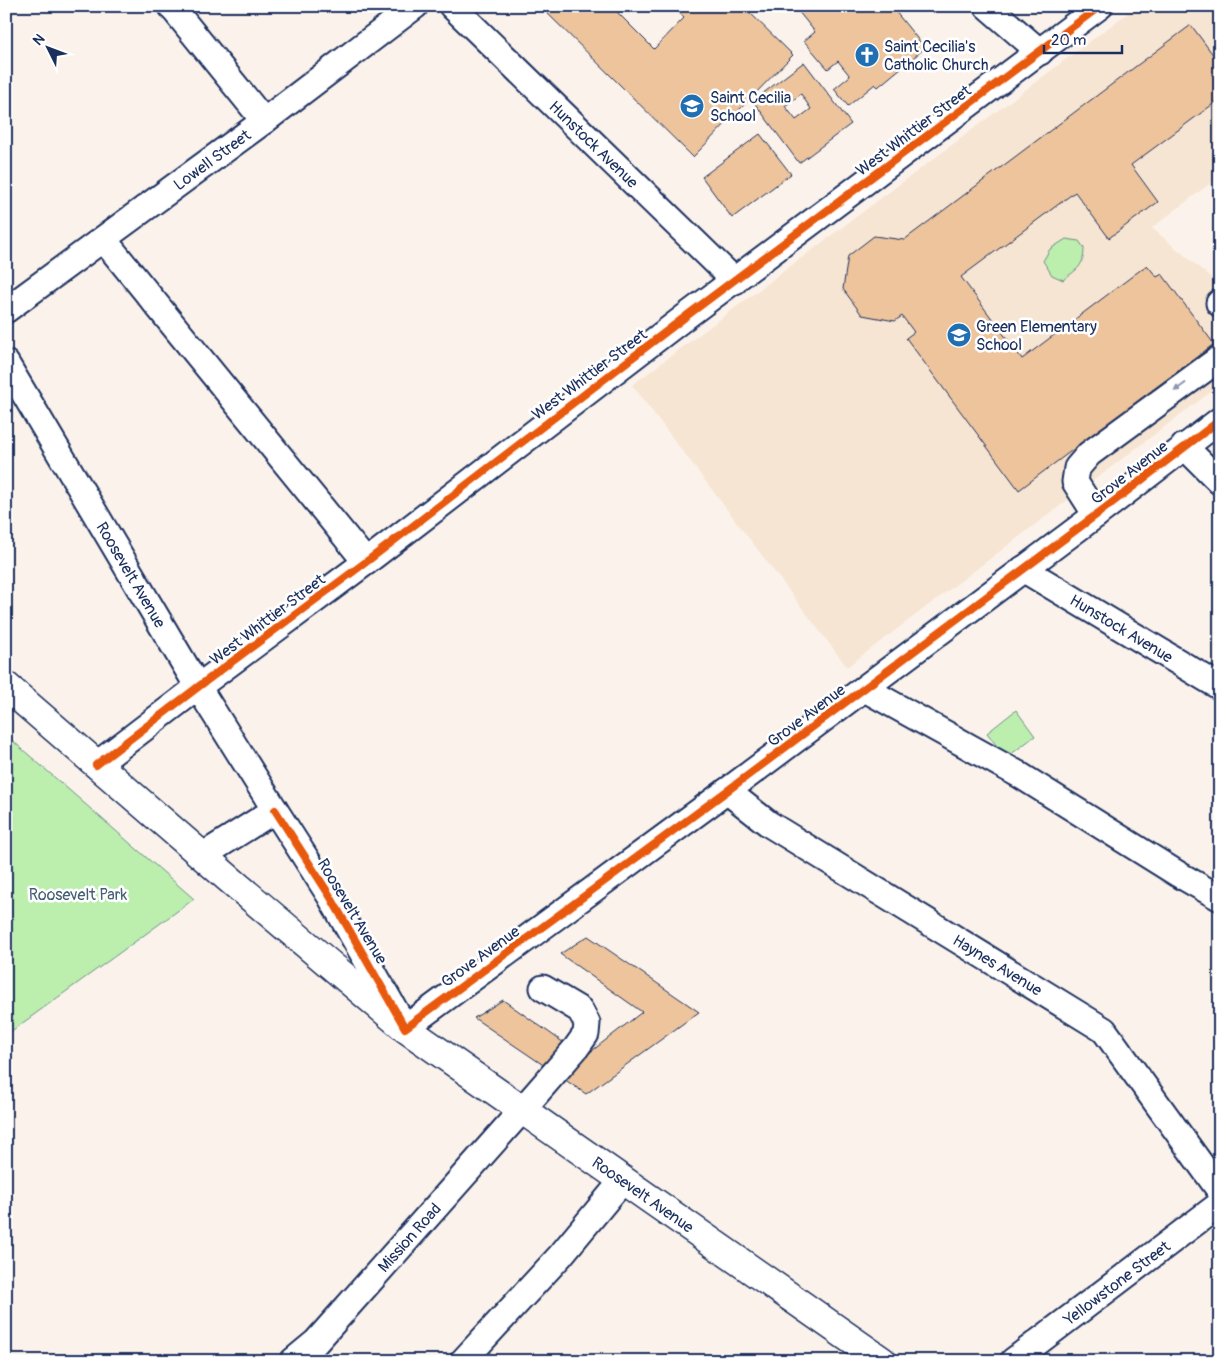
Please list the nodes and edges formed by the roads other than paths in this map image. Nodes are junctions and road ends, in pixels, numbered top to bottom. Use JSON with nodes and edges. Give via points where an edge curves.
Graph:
{"nodes":[{"id":1,"x":172,"y":6,"type":"edge"},
{"id":2,"x":415,"y":6,"type":"edge"},
{"id":3,"x":452,"y":6,"type":"edge"},
{"id":4,"x":987,"y":6,"type":"edge"},
{"id":5,"x":1100,"y":6,"type":"edge"},
{"id":6,"x":1040,"y":52,"type":"junction"},
{"id":7,"x":264,"y":121,"type":"junction"},
{"id":8,"x":104,"y":240,"type":"junction"},
{"id":9,"x":735,"y":281,"type":"junction"},
{"id":10,"x":6,"y":310,"type":"edge"},
{"id":11,"x":1220,"y":358,"type":"edge"},
{"id":12,"x":6,"y":364,"type":"edge"},
{"id":13,"x":1220,"y":420,"type":"edge"},
{"id":14,"x":1184,"y":446,"type":"junction"},
{"id":15,"x":1220,"y":482,"type":"edge"},
{"id":16,"x":1096,"y":515,"type":"junction"},
{"id":17,"x":366,"y":562,"type":"junction"},
{"id":18,"x":1023,"y":569,"type":"junction"},
{"id":19,"x":6,"y":686,"type":"edge"},
{"id":20,"x":198,"y":687,"type":"junction"},
{"id":21,"x":1220,"y":687,"type":"edge"},
{"id":22,"x":864,"y":689,"type":"junction"},
{"id":23,"x":96,"y":765,"type":"junction"},
{"id":24,"x":727,"y":791,"type":"junction"},
{"id":25,"x":275,"y":810,"type":"junction"},
{"id":26,"x":202,"y":856,"type":"junction"},
{"id":27,"x":1220,"y":898,"type":"edge"},
{"id":28,"x":543,"y":988,"type":"dead end"},
{"id":29,"x":405,"y":1028,"type":"junction"},
{"id":30,"x":522,"y":1110,"type":"junction"},
{"id":31,"x":623,"y":1180,"type":"junction"},
{"id":32,"x":1220,"y":1191,"type":"edge"},
{"id":33,"x":1220,"y":1204,"type":"edge"},
{"id":34,"x":293,"y":1361,"type":"edge"},
{"id":35,"x":463,"y":1361,"type":"edge"},
{"id":36,"x":882,"y":1361,"type":"edge"},
{"id":37,"x":1012,"y":1361,"type":"edge"}],
"edges":[{"from":1,"to":7,"type":"street"},
{"from":2,"to":7,"type":"street","name":"Lowell Street"},
{"from":3,"to":9,"type":"street","name":"Hunstock Avenue"},
{"from":4,"to":6,"type":"street"},
{"from":5,"to":6,"type":"street","name":"West Whittier Street"},
{"from":6,"to":9,"type":"street","name":"West Whittier Street"},
{"from":7,"to":8,"type":"street","name":"Lowell Street"},
{"from":8,"to":10,"type":"street","name":"Lowell Street"},
{"from":8,"to":17,"type":"street"},
{"from":9,"to":17,"type":"street","name":"West Whittier Street"},
{"from":11,"to":16,"type":"street","one_way":true,"via":[[1089,454],[1077,468],[1075,482]]},
{"from":12,"to":20,"type":"street","name":"Roosevelt Avenue"},
{"from":13,"to":14,"type":"street","name":"Grove Avenue"},
{"from":14,"to":15,"type":"street"},
{"from":14,"to":16,"type":"street","name":"Grove Avenue"},
{"from":16,"to":18,"type":"street","name":"Grove Avenue"},
{"from":17,"to":20,"type":"street","name":"West Whittier Street"},
{"from":18,"to":21,"type":"street","name":"Hunstock Avenue"},
{"from":18,"to":22,"type":"street","name":"Grove Avenue"},
{"from":19,"to":23,"type":"main road","name":"Roosevelt Avenue"},
{"from":20,"to":23,"type":"street","name":"West Whittier Street"},
{"from":20,"to":25,"type":"street","name":"Roosevelt Avenue"},
{"from":22,"to":24,"type":"street","name":"Grove Avenue"},
{"from":22,"to":27,"type":"street","via":[[1018,774]]},
{"from":23,"to":26,"type":"main road","name":"Roosevelt Avenue"},
{"from":24,"to":29,"type":"street","name":"Grove Avenue"},
{"from":24,"to":32,"type":"street","name":"Haynes Avenue","via":[[769,824],[1104,1030]]},
{"from":25,"to":26,"type":"street"},
{"from":25,"to":29,"type":"street","name":"Roosevelt Avenue","via":[[330,896]]},
{"from":26,"to":29,"type":"main road","name":"Roosevelt Avenue"},
{"from":28,"to":30,"type":"street","name":"Mission Road","via":[[580,1010],[587,1023],[586,1034]]},
{"from":29,"to":30,"type":"main road","name":"Roosevelt Avenue"},
{"from":30,"to":31,"type":"main road","name":"Roosevelt Avenue"},
{"from":30,"to":34,"type":"street","name":"Mission Road","via":[[316,1342]]},
{"from":31,"to":35,"type":"street","via":[[560,1256]]},
{"from":31,"to":36,"type":"main road","name":"Roosevelt Avenue"},
{"from":33,"to":37,"type":"street","name":"Yellowstone Street"}]}
